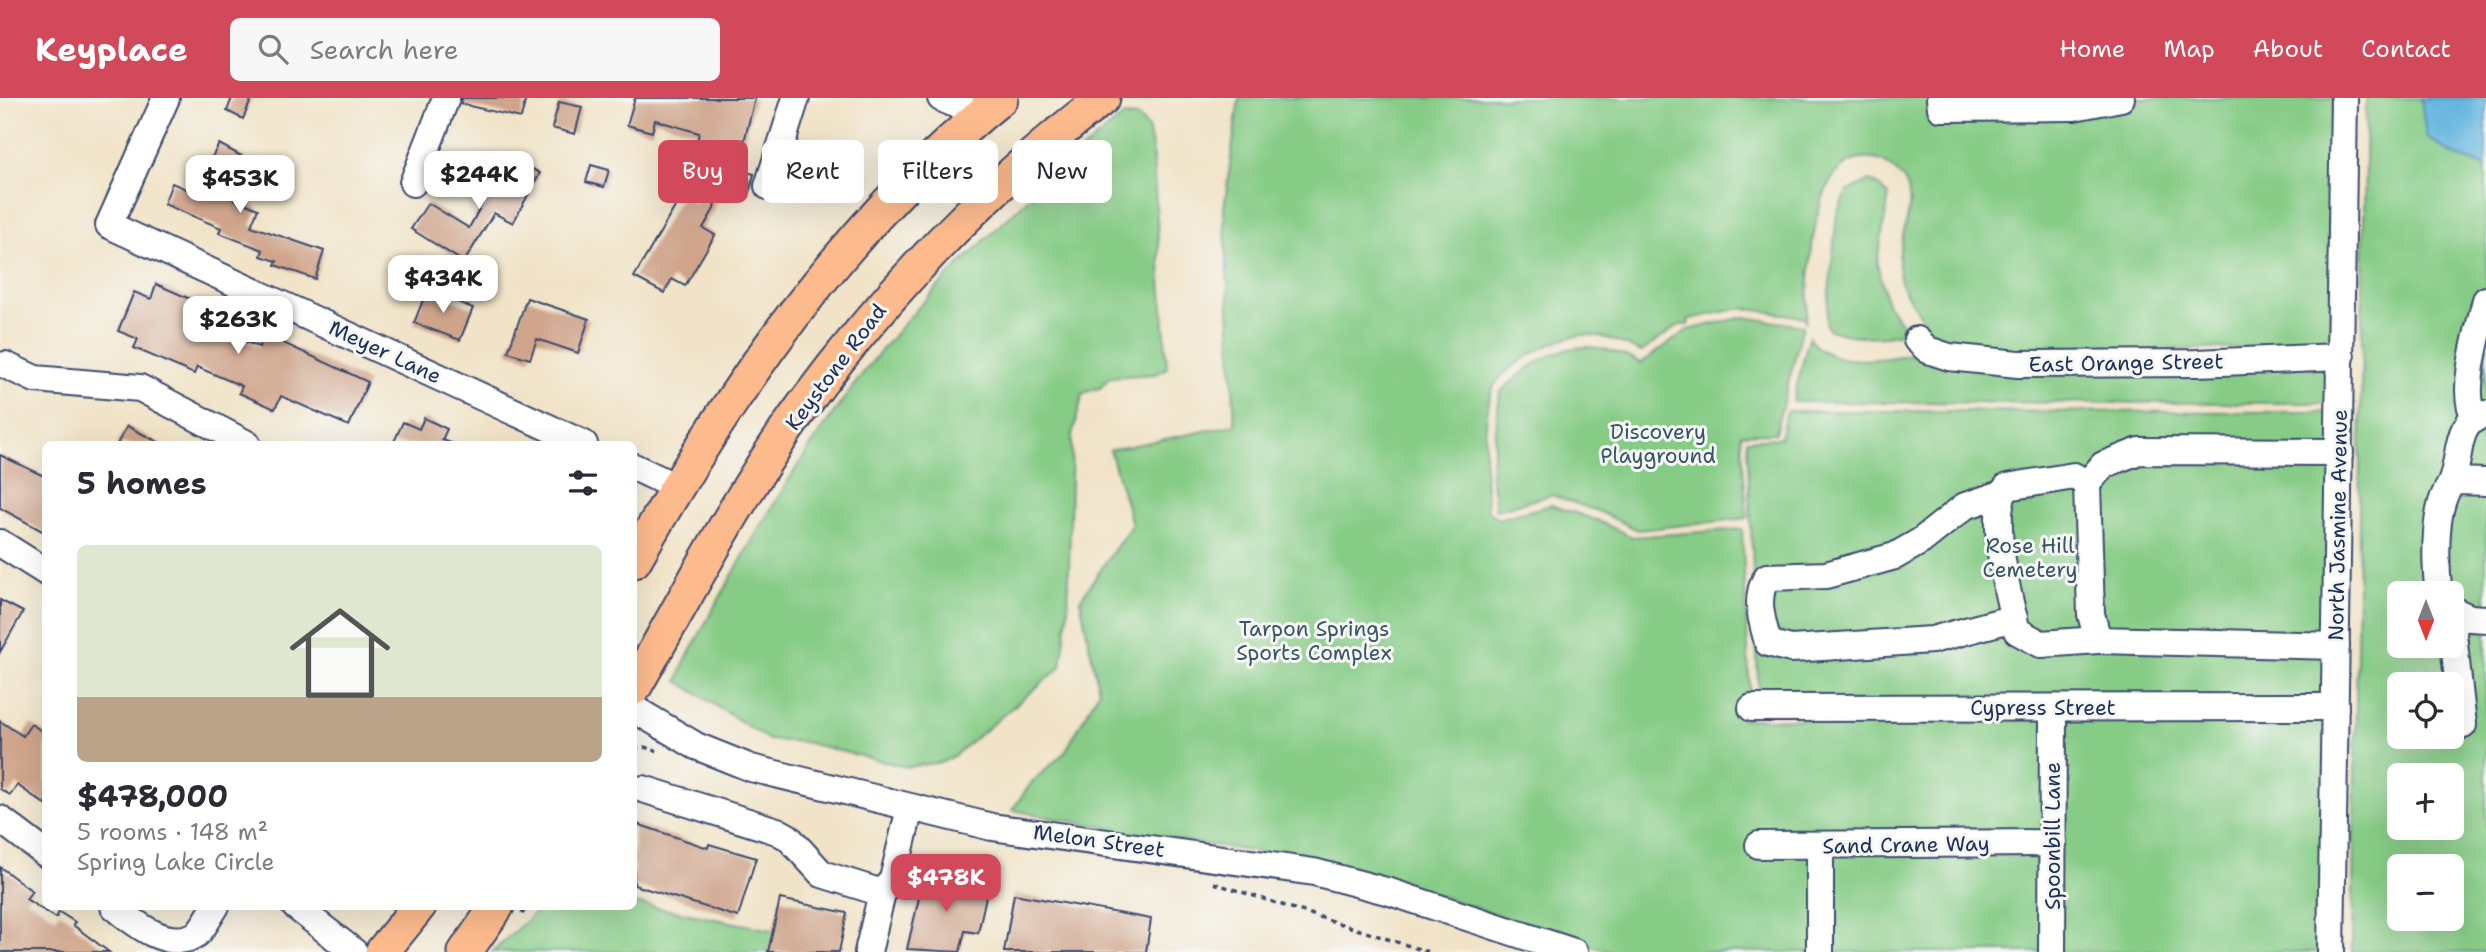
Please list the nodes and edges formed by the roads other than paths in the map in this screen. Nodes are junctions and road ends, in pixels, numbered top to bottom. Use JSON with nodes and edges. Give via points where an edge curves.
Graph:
{"nodes":[{"id":1,"x":166,"y":98,"type":"edge"},
{"id":2,"x":446,"y":98,"type":"edge"},
{"id":3,"x":796,"y":98,"type":"edge"},
{"id":4,"x":941,"y":98,"type":"edge"},
{"id":5,"x":1103,"y":98,"type":"edge"},
{"id":6,"x":1941,"y":98,"type":"edge"},
{"id":7,"x":2121,"y":98,"type":"edge"},
{"id":8,"x":2344,"y":98,"type":"edge"},
{"id":9,"x":990,"y":107,"type":"edge"},
{"id":10,"x":783,"y":140,"type":"edge"},
{"id":11,"x":413,"y":183,"type":"dead end"},
{"id":12,"x":2486,"y":300,"type":"edge"},
{"id":13,"x":1917,"y":340,"type":"dead end"},
{"id":14,"x":2341,"y":357,"type":"junction"},
{"id":15,"x":5,"y":365,"type":"dead end"},
{"id":16,"x":2480,"y":416,"type":"edge"},
{"id":17,"x":234,"y":441,"type":"edge"},
{"id":18,"x":577,"y":441,"type":"edge"},
{"id":19,"x":2340,"y":453,"type":"junction"},
{"id":20,"x":637,"y":468,"type":"edge"},
{"id":21,"x":2486,"y":482,"type":"edge"},
{"id":22,"x":2451,"y":483,"type":"junction"},
{"id":23,"x":2087,"y":484,"type":"junction"},
{"id":24,"x":676,"y":487,"type":"junction"},
{"id":25,"x":2001,"y":495,"type":"junction"},
{"id":26,"x":0,"y":543,"type":"edge"},
{"id":27,"x":637,"y":556,"type":"edge"},
{"id":28,"x":42,"y":569,"type":"edge"},
{"id":29,"x":2445,"y":581,"type":"edge"},
{"id":30,"x":2464,"y":614,"type":"edge"},
{"id":31,"x":2014,"y":618,"type":"junction"},
{"id":32,"x":2486,"y":618,"type":"edge"},
{"id":33,"x":2098,"y":640,"type":"junction"},
{"id":34,"x":2336,"y":646,"type":"junction"},
{"id":35,"x":637,"y":683,"type":"edge"},
{"id":36,"x":2335,"y":707,"type":"junction"},
{"id":37,"x":1752,"y":708,"type":"dead end"},
{"id":38,"x":637,"y":711,"type":"edge"},
{"id":39,"x":2053,"y":719,"type":"dead end"},
{"id":40,"x":643,"y":789,"type":"dead end"},
{"id":41,"x":901,"y":806,"type":"junction"},
{"id":42,"x":0,"y":819,"type":"edge"},
{"id":43,"x":2053,"y":844,"type":"junction"},
{"id":44,"x":1759,"y":845,"type":"dead end"},
{"id":45,"x":1820,"y":846,"type":"junction"},
{"id":46,"x":42,"y":851,"type":"edge"},
{"id":47,"x":882,"y":892,"type":"junction"},
{"id":48,"x":119,"y":910,"type":"edge"},
{"id":49,"x":213,"y":910,"type":"edge"},
{"id":50,"x":300,"y":910,"type":"edge"},
{"id":51,"x":416,"y":910,"type":"edge"},
{"id":52,"x":494,"y":910,"type":"edge"},
{"id":53,"x":354,"y":952,"type":"edge"},
{"id":54,"x":382,"y":952,"type":"edge"},
{"id":55,"x":465,"y":952,"type":"edge"},
{"id":56,"x":869,"y":952,"type":"edge"},
{"id":57,"x":1574,"y":952,"type":"edge"},
{"id":58,"x":1820,"y":952,"type":"edge"},
{"id":59,"x":2052,"y":952,"type":"edge"},
{"id":60,"x":2331,"y":952,"type":"edge"}],
"edges":[{"from":1,"to":18,"type":"street","name":"Meyer Lane","via":[[109,225]]},
{"from":2,"to":11,"type":"street"},
{"from":3,"to":10,"type":"street"},
{"from":4,"to":9,"type":"street"},
{"from":5,"to":35,"type":"main road","name":"Keystone Road","via":[[990,192],[862,328],[748,490]]},
{"from":6,"to":7,"type":"street","via":[[1941,108],[1967,108],[2074,107]]},
{"from":8,"to":14,"type":"street","name":"North Jasmine Avenue"},
{"from":9,"to":24,"type":"main road","via":[[878,214],[802,303],[724,410]]},
{"from":12,"to":16,"type":"street","via":[[2468,408]]},
{"from":13,"to":14,"type":"street","name":"East Orange Street","via":[[1928,350],[1949,357],[2018,364]]},
{"from":14,"to":19,"type":"street","name":"North Jasmine Avenue"},
{"from":15,"to":17,"type":"street","via":[[35,379],[140,387]]},
{"from":16,"to":22,"type":"street","via":[[2463,430]]},
{"from":19,"to":23,"type":"street","via":[[2139,451],[2103,465]]},
{"from":19,"to":34,"type":"street","name":"North Jasmine Avenue"},
{"from":20,"to":24,"type":"street"},
{"from":21,"to":22,"type":"street"},
{"from":22,"to":29,"type":"street","via":[[2438,527]]},
{"from":23,"to":25,"type":"street","via":[[2074,476],[2007,487]]},
{"from":23,"to":33,"type":"street","via":[[2091,614]]},
{"from":24,"to":27,"type":"main road"},
{"from":25,"to":31,"type":"street","via":[[2000,537]]},
{"from":25,"to":31,"type":"street","via":[[1965,506],[1895,556],[1826,575],[1767,577],[1760,589],[1760,610],[1768,643],[1791,649],[1932,640]]},
{"from":26,"to":28,"type":"street"},
{"from":30,"to":32,"type":"street"},
{"from":31,"to":33,"type":"street","via":[[2017,631],[2041,644]]},
{"from":33,"to":34,"type":"street"},
{"from":34,"to":36,"type":"street","name":"North Jasmine Avenue"},
{"from":36,"to":37,"type":"street","name":"Cypress Street"},
{"from":36,"to":60,"type":"street","name":"North Jasmine Avenue"},
{"from":38,"to":41,"type":"street","name":"Melon Street","via":[[732,761]]},
{"from":39,"to":43,"type":"street","name":"Spoonbill Lane"},
{"from":40,"to":47,"type":"street","via":[[777,831],[822,874]]},
{"from":41,"to":47,"type":"street","via":[[893,879]]},
{"from":41,"to":57,"type":"street","name":"Melon Street","via":[[1001,828],[1314,872],[1398,894]]},
{"from":42,"to":46,"type":"street"},
{"from":43,"to":45,"type":"street","name":"Sand Crane Way"},
{"from":43,"to":59,"type":"street","name":"Spoonbill Lane"},
{"from":44,"to":45,"type":"street","name":"Sand Crane Way"},
{"from":45,"to":58,"type":"street"},
{"from":47,"to":56,"type":"street"},
{"from":48,"to":49,"type":"street","via":[[153,936],[170,941],[197,933]]},
{"from":50,"to":53,"type":"street"},
{"from":51,"to":54,"type":"main road"},
{"from":52,"to":55,"type":"main road"}]}
